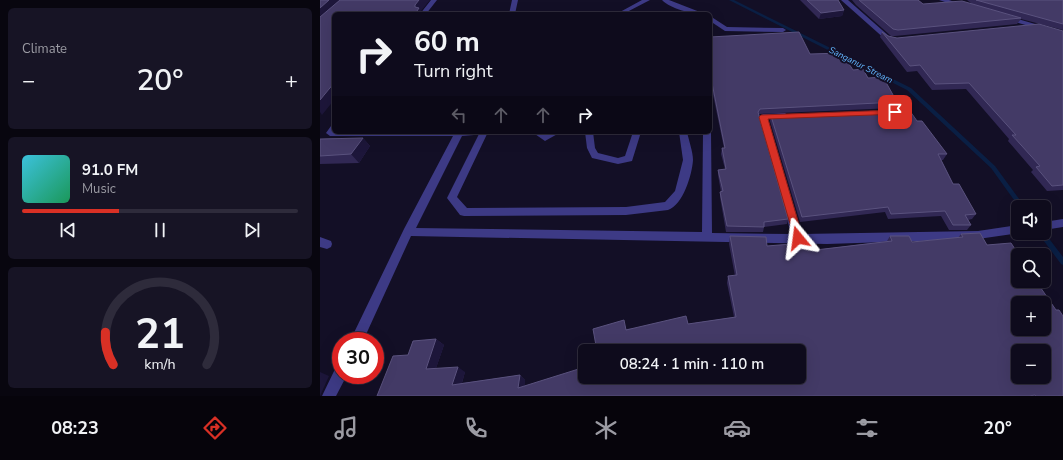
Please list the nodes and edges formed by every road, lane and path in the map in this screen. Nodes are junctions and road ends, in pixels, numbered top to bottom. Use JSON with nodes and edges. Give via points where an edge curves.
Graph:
{"nodes":[{"id":1,"x":434,"y":0,"type":"edge"},
{"id":2,"x":515,"y":0,"type":"edge"},
{"id":3,"x":647,"y":0,"type":"edge"},
{"id":4,"x":665,"y":0,"type":"edge"},
{"id":5,"x":844,"y":0,"type":"edge"},
{"id":6,"x":942,"y":0,"type":"edge"},
{"id":7,"x":971,"y":8,"type":"edge"},
{"id":8,"x":425,"y":12,"type":"edge"},
{"id":9,"x":512,"y":12,"type":"edge"},
{"id":10,"x":623,"y":12,"type":"dead end"},
{"id":11,"x":696,"y":12,"type":"edge"},
{"id":12,"x":1000,"y":16,"type":"edge"},
{"id":13,"x":712,"y":19,"type":"edge"},
{"id":14,"x":1036,"y":26,"type":"junction"},
{"id":15,"x":1013,"y":29,"type":"edge"},
{"id":16,"x":783,"y":30,"type":"dead end"},
{"id":17,"x":1063,"y":34,"type":"edge"},
{"id":18,"x":902,"y":39,"type":"edge"},
{"id":19,"x":794,"y":116,"type":"edge"},
{"id":20,"x":458,"y":134,"type":"edge"},
{"id":21,"x":483,"y":134,"type":"edge"},
{"id":22,"x":539,"y":134,"type":"edge"},
{"id":23,"x":553,"y":134,"type":"edge"},
{"id":24,"x":589,"y":134,"type":"edge"},
{"id":25,"x":636,"y":134,"type":"edge"},
{"id":26,"x":683,"y":134,"type":"edge"},
{"id":27,"x":707,"y":134,"type":"edge"},
{"id":28,"x":1063,"y":223,"type":"edge"},
{"id":29,"x":1051,"y":225,"type":"edge"},
{"id":30,"x":1011,"y":230,"type":"edge"},
{"id":31,"x":408,"y":232,"type":"junction"},
{"id":32,"x":707,"y":237,"type":"junction"},
{"id":33,"x":798,"y":238,"type":"junction"},
{"id":34,"x":360,"y":332,"type":"edge"},
{"id":35,"x":335,"y":384,"type":"edge"},
{"id":36,"x":329,"y":396,"type":"edge"}],
"edges":[{"from":1,"to":8,"type":"street"},
{"from":2,"to":9,"type":"street"},
{"from":3,"to":10,"type":"street"},
{"from":4,"to":11,"type":"street"},
{"from":5,"to":18,"type":"street","via":[[888,39]]},
{"from":6,"to":7,"type":"street"},
{"from":12,"to":14,"type":"street"},
{"from":13,"to":16,"type":"street","via":[[725,28]]},
{"from":14,"to":15,"type":"street"},
{"from":14,"to":17,"type":"street"},
{"from":19,"to":33,"type":"street","via":[[763,117]]},
{"from":20,"to":31,"type":"street"},
{"from":21,"to":26,"type":"street","via":[[452,198],[464,212],[626,211],[668,206],[680,192],[688,160]]},
{"from":22,"to":23,"type":"street","via":[[545,138]]},
{"from":24,"to":25,"type":"street","via":[[595,156],[618,161],[629,159]]},
{"from":27,"to":32,"type":"street"},
{"from":28,"to":29,"type":"street"},
{"from":30,"to":33,"type":"street","via":[[978,235]]},
{"from":31,"to":32,"type":"street"},
{"from":31,"to":34,"type":"street"},
{"from":32,"to":33,"type":"street"},
{"from":35,"to":36,"type":"street"}]}
